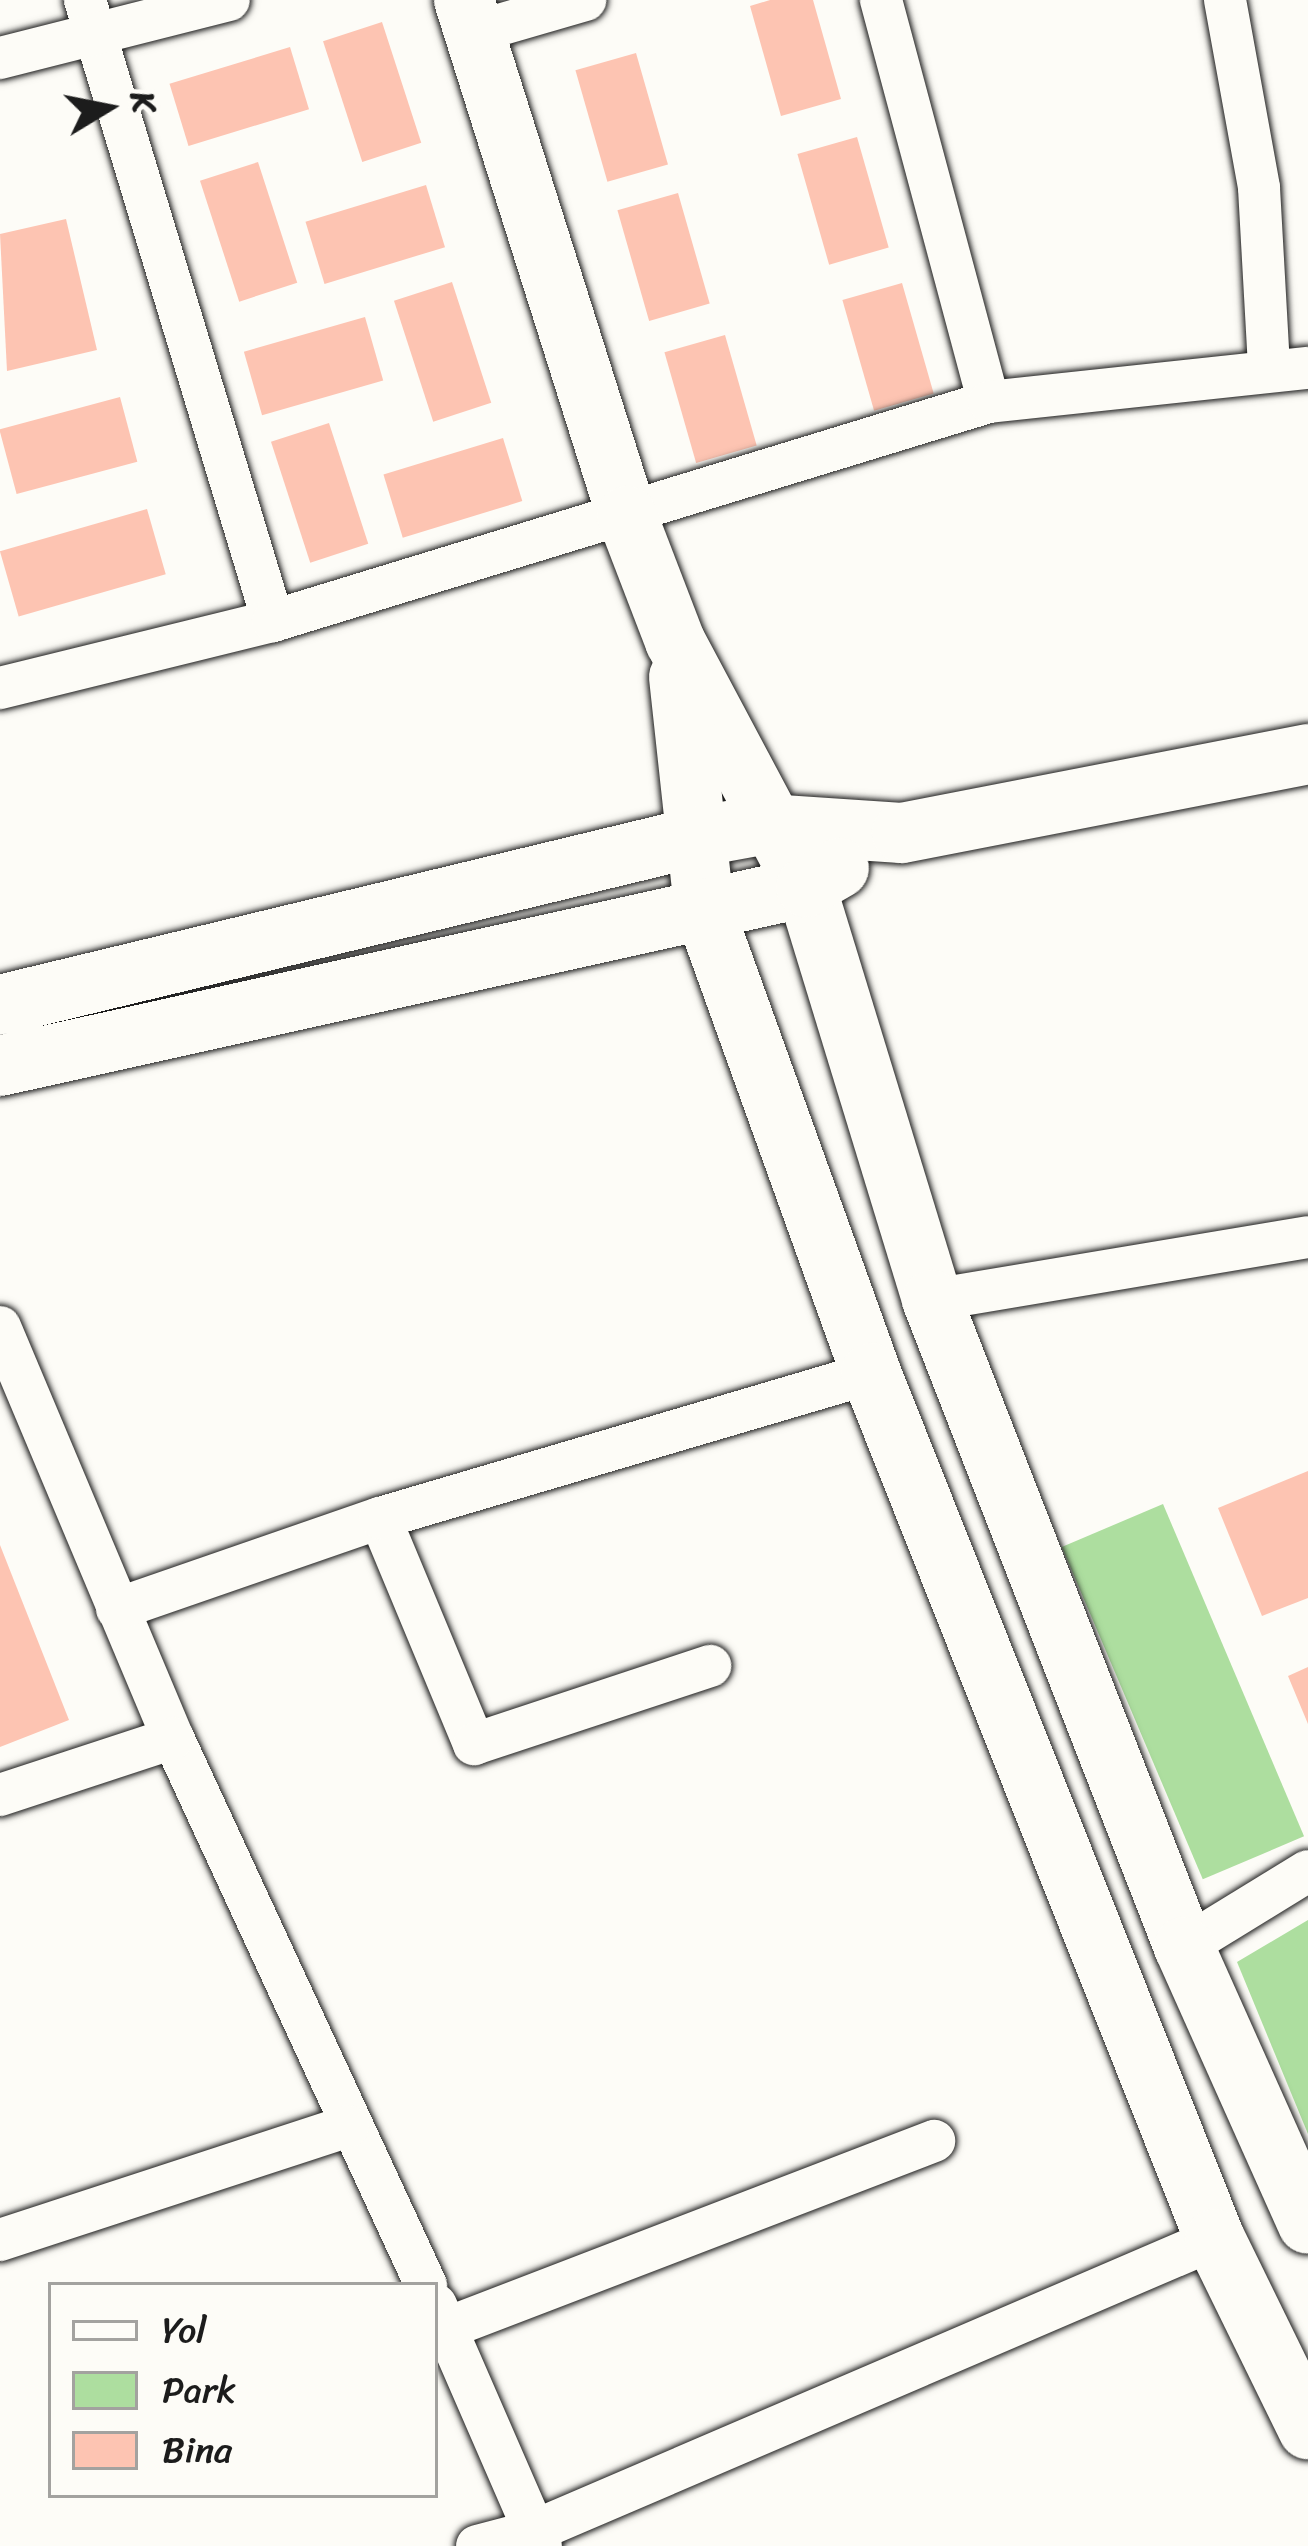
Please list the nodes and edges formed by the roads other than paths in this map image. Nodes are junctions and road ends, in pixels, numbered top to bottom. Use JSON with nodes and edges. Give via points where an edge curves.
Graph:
{"nodes":[{"id":1,"x":229,"y":0,"type":"edge"},
{"id":2,"x":584,"y":0,"type":"edge"},
{"id":3,"x":881,"y":0,"type":"edge"},
{"id":4,"x":1225,"y":0,"type":"edge"},
{"id":5,"x":469,"y":16,"type":"edge"},
{"id":6,"x":90,"y":17,"type":"edge"},
{"id":7,"x":0,"y":58,"type":"edge"},
{"id":8,"x":1288,"y":368,"type":"edge"},
{"id":9,"x":989,"y":402,"type":"junction"},
{"id":10,"x":627,"y":516,"type":"junction"},
{"id":11,"x":272,"y":621,"type":"junction"},
{"id":12,"x":675,"y":641,"type":"junction"},
{"id":13,"x":0,"y":688,"type":"edge"},
{"id":14,"x":1308,"y":754,"type":"edge"},
{"id":15,"x":767,"y":824,"type":"junction"},
{"id":16,"x":902,"y":833,"type":"junction"},
{"id":17,"x":695,"y":837,"type":"junction"},
{"id":18,"x":806,"y":887,"type":"junction"},
{"id":19,"x":704,"y":909,"type":"junction"},
{"id":20,"x":0,"y":1005,"type":"edge"},
{"id":21,"x":0,"y":1066,"type":"edge"},
{"id":22,"x":1308,"y":1237,"type":"edge"},
{"id":23,"x":932,"y":1300,"type":"junction"},
{"id":24,"x":0,"y":1327,"type":"edge"},
{"id":25,"x":871,"y":1373,"type":"junction"},
{"id":26,"x":15,"y":1412,"type":"edge"},
{"id":27,"x":380,"y":1518,"type":"junction"},
{"id":28,"x":117,"y":1609,"type":"junction"},
{"id":29,"x":710,"y":1666,"type":"dead end"},
{"id":30,"x":173,"y":1738,"type":"junction"},
{"id":31,"x":0,"y":1795,"type":"edge"},
{"id":32,"x":1308,"y":1871,"type":"edge"},
{"id":33,"x":1184,"y":1947,"type":"junction"},
{"id":34,"x":348,"y":2126,"type":"junction"},
{"id":35,"x":934,"y":2141,"type":"dead end"},
{"id":36,"x":1308,"y":2224,"type":"edge"},
{"id":37,"x":1215,"y":2239,"type":"junction"},
{"id":38,"x":0,"y":2240,"type":"edge"},
{"id":39,"x":425,"y":2282,"type":"edge"},
{"id":40,"x":441,"y":2316,"type":"edge"},
{"id":41,"x":1308,"y":2429,"type":"edge"},
{"id":42,"x":538,"y":2538,"type":"edge"},
{"id":43,"x":477,"y":2546,"type":"edge"}],
"edges":[{"from":1,"to":6,"type":"street"},
{"from":2,"to":5,"type":"street"},
{"from":3,"to":9,"type":"street"},
{"from":4,"to":8,"type":"street"},
{"from":5,"to":10,"type":"main road"},
{"from":6,"to":7,"type":"street"},
{"from":6,"to":11,"type":"street"},
{"from":8,"to":9,"type":"street"},
{"from":9,"to":10,"type":"street"},
{"from":10,"to":11,"type":"street"},
{"from":10,"to":12,"type":"main road"},
{"from":11,"to":13,"type":"street"},
{"from":12,"to":15,"type":"main road"},
{"from":12,"to":17,"type":"main road"},
{"from":14,"to":16,"type":"main road"},
{"from":15,"to":16,"type":"main road"},
{"from":15,"to":17,"type":"main road"},
{"from":15,"to":18,"type":"main road"},
{"from":16,"to":18,"type":"main road"},
{"from":17,"to":19,"type":"main road"},
{"from":17,"to":20,"type":"main road"},
{"from":18,"to":19,"type":"main road"},
{"from":18,"to":23,"type":"main road"},
{"from":19,"to":21,"type":"main road"},
{"from":19,"to":25,"type":"main road"},
{"from":22,"to":23,"type":"street"},
{"from":23,"to":33,"type":"main road"},
{"from":24,"to":26,"type":"street"},
{"from":25,"to":27,"type":"street"},
{"from":25,"to":37,"type":"main road"},
{"from":26,"to":28,"type":"street"},
{"from":27,"to":28,"type":"street"},
{"from":27,"to":29,"type":"street","via":[[474,1744]]},
{"from":28,"to":30,"type":"street"},
{"from":30,"to":31,"type":"street"},
{"from":30,"to":34,"type":"street"},
{"from":32,"to":33,"type":"street"},
{"from":33,"to":36,"type":"main road"},
{"from":34,"to":38,"type":"street"},
{"from":34,"to":39,"type":"street"},
{"from":35,"to":40,"type":"street"},
{"from":37,"to":41,"type":"main road"},
{"from":37,"to":42,"type":"street"},
{"from":40,"to":42,"type":"street"},
{"from":42,"to":43,"type":"street"}]}
